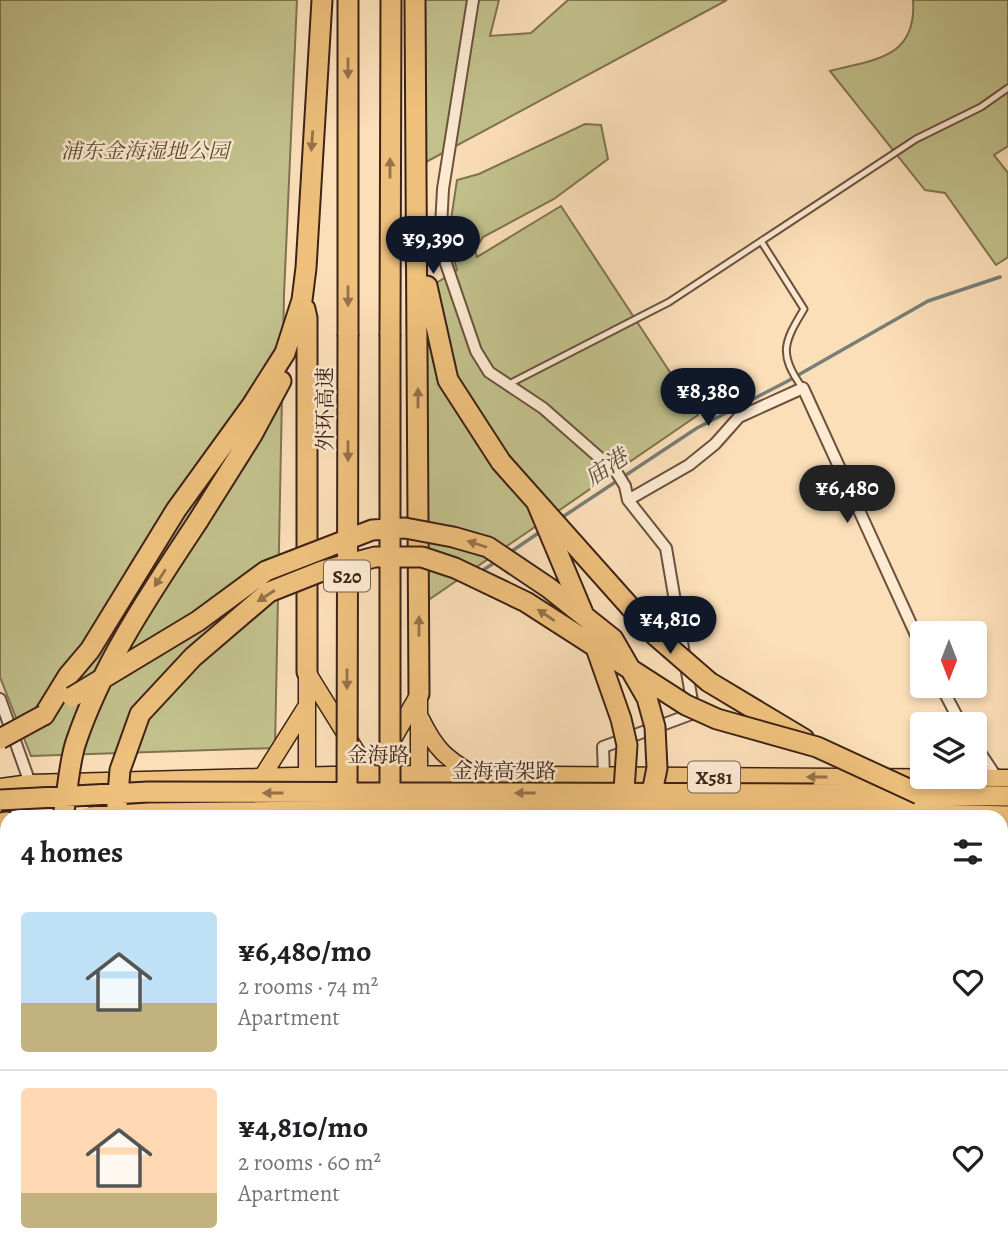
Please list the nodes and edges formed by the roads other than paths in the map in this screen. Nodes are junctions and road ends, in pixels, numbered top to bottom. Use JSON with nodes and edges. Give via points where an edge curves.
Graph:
{"nodes":[{"id":1,"x":323,"y":0,"type":"edge"},
{"id":2,"x":348,"y":0,"type":"edge"},
{"id":3,"x":391,"y":0,"type":"edge"},
{"id":4,"x":415,"y":0,"type":"edge"},
{"id":5,"x":474,"y":0,"type":"edge"},
{"id":6,"x":1008,"y":88,"type":"edge"},
{"id":7,"x":417,"y":230,"type":"junction"},
{"id":8,"x":761,"y":241,"type":"junction"},
{"id":9,"x":302,"y":300,"type":"junction"},
{"id":10,"x":285,"y":353,"type":"junction"},
{"id":11,"x":509,"y":384,"type":"junction"},
{"id":12,"x":801,"y":386,"type":"junction"},
{"id":13,"x":628,"y":499,"type":"junction"},
{"id":14,"x":536,"y":501,"type":"junction"},
{"id":15,"x":910,"y":622,"type":"edge"},
{"id":16,"x":307,"y":672,"type":"junction"},
{"id":17,"x":419,"y":694,"type":"junction"},
{"id":18,"x":0,"y":699,"type":"edge"},
{"id":19,"x":307,"y":705,"type":"junction"},
{"id":20,"x":44,"y":715,"type":"junction"},
{"id":21,"x":419,"y":716,"type":"junction"},
{"id":22,"x":0,"y":738,"type":"edge"},
{"id":23,"x":817,"y":747,"type":"junction"},
{"id":24,"x":987,"y":760,"type":"edge"},
{"id":25,"x":371,"y":774,"type":"junction"},
{"id":26,"x":329,"y":776,"type":"junction"},
{"id":27,"x":414,"y":776,"type":"junction"},
{"id":28,"x":476,"y":776,"type":"junction"},
{"id":29,"x":604,"y":776,"type":"junction"},
{"id":30,"x":262,"y":777,"type":"junction"},
{"id":31,"x":307,"y":777,"type":"junction"},
{"id":32,"x":1002,"y":778,"type":"edge"},
{"id":33,"x":30,"y":783,"type":"junction"},
{"id":34,"x":0,"y":786,"type":"edge"},
{"id":35,"x":919,"y":794,"type":"junction"},
{"id":36,"x":352,"y":796,"type":"junction"},
{"id":37,"x":382,"y":796,"type":"junction"},
{"id":38,"x":1008,"y":796,"type":"edge"},
{"id":39,"x":0,"y":800,"type":"edge"},
{"id":40,"x":64,"y":810,"type":"edge"},
{"id":41,"x":117,"y":810,"type":"edge"},
{"id":42,"x":307,"y":810,"type":"edge"},
{"id":43,"x":335,"y":810,"type":"edge"},
{"id":44,"x":345,"y":810,"type":"edge"},
{"id":45,"x":363,"y":810,"type":"edge"},
{"id":46,"x":373,"y":810,"type":"edge"},
{"id":47,"x":390,"y":810,"type":"edge"},
{"id":48,"x":399,"y":810,"type":"edge"},
{"id":49,"x":419,"y":810,"type":"edge"},
{"id":50,"x":420,"y":810,"type":"edge"},
{"id":51,"x":622,"y":810,"type":"edge"},
{"id":52,"x":648,"y":810,"type":"edge"},
{"id":53,"x":785,"y":810,"type":"edge"}],
"edges":[{"from":1,"to":9,"type":"highway","one_way":true},
{"from":2,"to":44,"type":"highway","name":"外环高速","number":"S20","one_way":true,"bridge":true},
{"from":47,"to":3,"type":"highway","number":"S20","one_way":true,"bridge":true},
{"from":4,"to":7,"type":"highway"},
{"from":5,"to":11,"type":"street","via":[[443,188],[440,246],[476,351],[489,372]]},
{"from":6,"to":8,"type":"lane","via":[[981,107],[916,139]]},
{"from":7,"to":14,"type":"highway","bridge":true,"via":[[448,380],[501,462]]},
{"from":17,"to":7,"type":"highway","one_way":true},
{"from":8,"to":11,"type":"lane","via":[[669,302]]},
{"from":8,"to":12,"type":"lane","via":[[804,309],[786,340],[787,366]]},
{"from":9,"to":10,"type":"highway"},
{"from":9,"to":16,"type":"highway","via":[[307,318]]},
{"from":10,"to":20,"type":"highway","via":[[176,510]]},
{"from":10,"to":40,"type":"highway","one_way":true,"bridge":true,"via":[[281,381],[267,408],[137,614],[96,692],[75,744]]},
{"from":11,"to":13,"type":"street","via":[[617,474]]},
{"from":12,"to":13,"type":"street","via":[[739,417],[689,464]]},
{"from":12,"to":15,"type":"street"},
{"from":13,"to":29,"type":"street","via":[[666,548],[694,713],[603,747]]},
{"from":14,"to":23,"type":"highway","bridge":true,"via":[[656,636],[709,682]]},
{"from":14,"to":51,"type":"highway","bridge":true,"via":[[573,586],[621,719],[627,768]]},
{"from":16,"to":19,"type":"main road"},
{"from":16,"to":25,"type":"main road"},
{"from":17,"to":21,"type":"main road"},
{"from":17,"to":25,"type":"main road"},
{"from":18,"to":33,"type":"street"},
{"from":19,"to":30,"type":"main road"},
{"from":19,"to":31,"type":"main road"},
{"from":20,"to":22,"type":"highway","bridge":true},
{"from":52,"to":20,"type":"highway","one_way":true,"bridge":true,"via":[[657,768],[655,727],[647,698],[613,639],[549,588],[488,548],[405,528],[372,530],[266,571],[198,621]]},
{"from":21,"to":27,"type":"main road"},
{"from":21,"to":28,"type":"main road","via":[[434,746]]},
{"from":23,"to":35,"type":"highway","bridge":true},
{"from":23,"to":41,"type":"highway","one_way":true,"bridge":true,"via":[[718,719],[686,705],[526,602],[455,568],[422,557],[375,557],[322,570],[269,593],[193,657],[140,714],[120,770]]},
{"from":24,"to":32,"type":"street"},
{"from":25,"to":26,"type":"main road","name":"金海路","number":"X581"},
{"from":25,"to":27,"type":"main road","name":"金海路","number":"X581"},
{"from":25,"to":36,"type":"main road"},
{"from":25,"to":37,"type":"main road"},
{"from":26,"to":31,"type":"main road","name":"金海路","number":"X581"},
{"from":26,"to":36,"type":"main road"},
{"from":27,"to":28,"type":"main road","name":"金海路","number":"X581"},
{"from":27,"to":37,"type":"main road"},
{"from":27,"to":49,"type":"main road"},
{"from":28,"to":29,"type":"main road","name":"金海路","number":"X581"},
{"from":32,"to":29,"type":"main road","name":"金海路","number":"X581","one_way":true},
{"from":30,"to":31,"type":"main road","name":"金海路","number":"X581"},
{"from":30,"to":33,"type":"main road","name":"金海路","number":"X581"},
{"from":31,"to":42,"type":"main road"},
{"from":33,"to":34,"type":"main road","name":"金海路","number":"X581"},
{"from":35,"to":38,"type":"highway","name":"金海高架路"},
{"from":35,"to":39,"type":"highway","name":"金海高架路","one_way":true,"bridge":true,"via":[[148,792]]},
{"from":36,"to":43,"type":"main road"},
{"from":36,"to":45,"type":"main road"},
{"from":37,"to":46,"type":"main road"},
{"from":37,"to":48,"type":"main road"},
{"from":50,"to":53,"type":"highway","name":"金海高架路","bridge":true}]}
